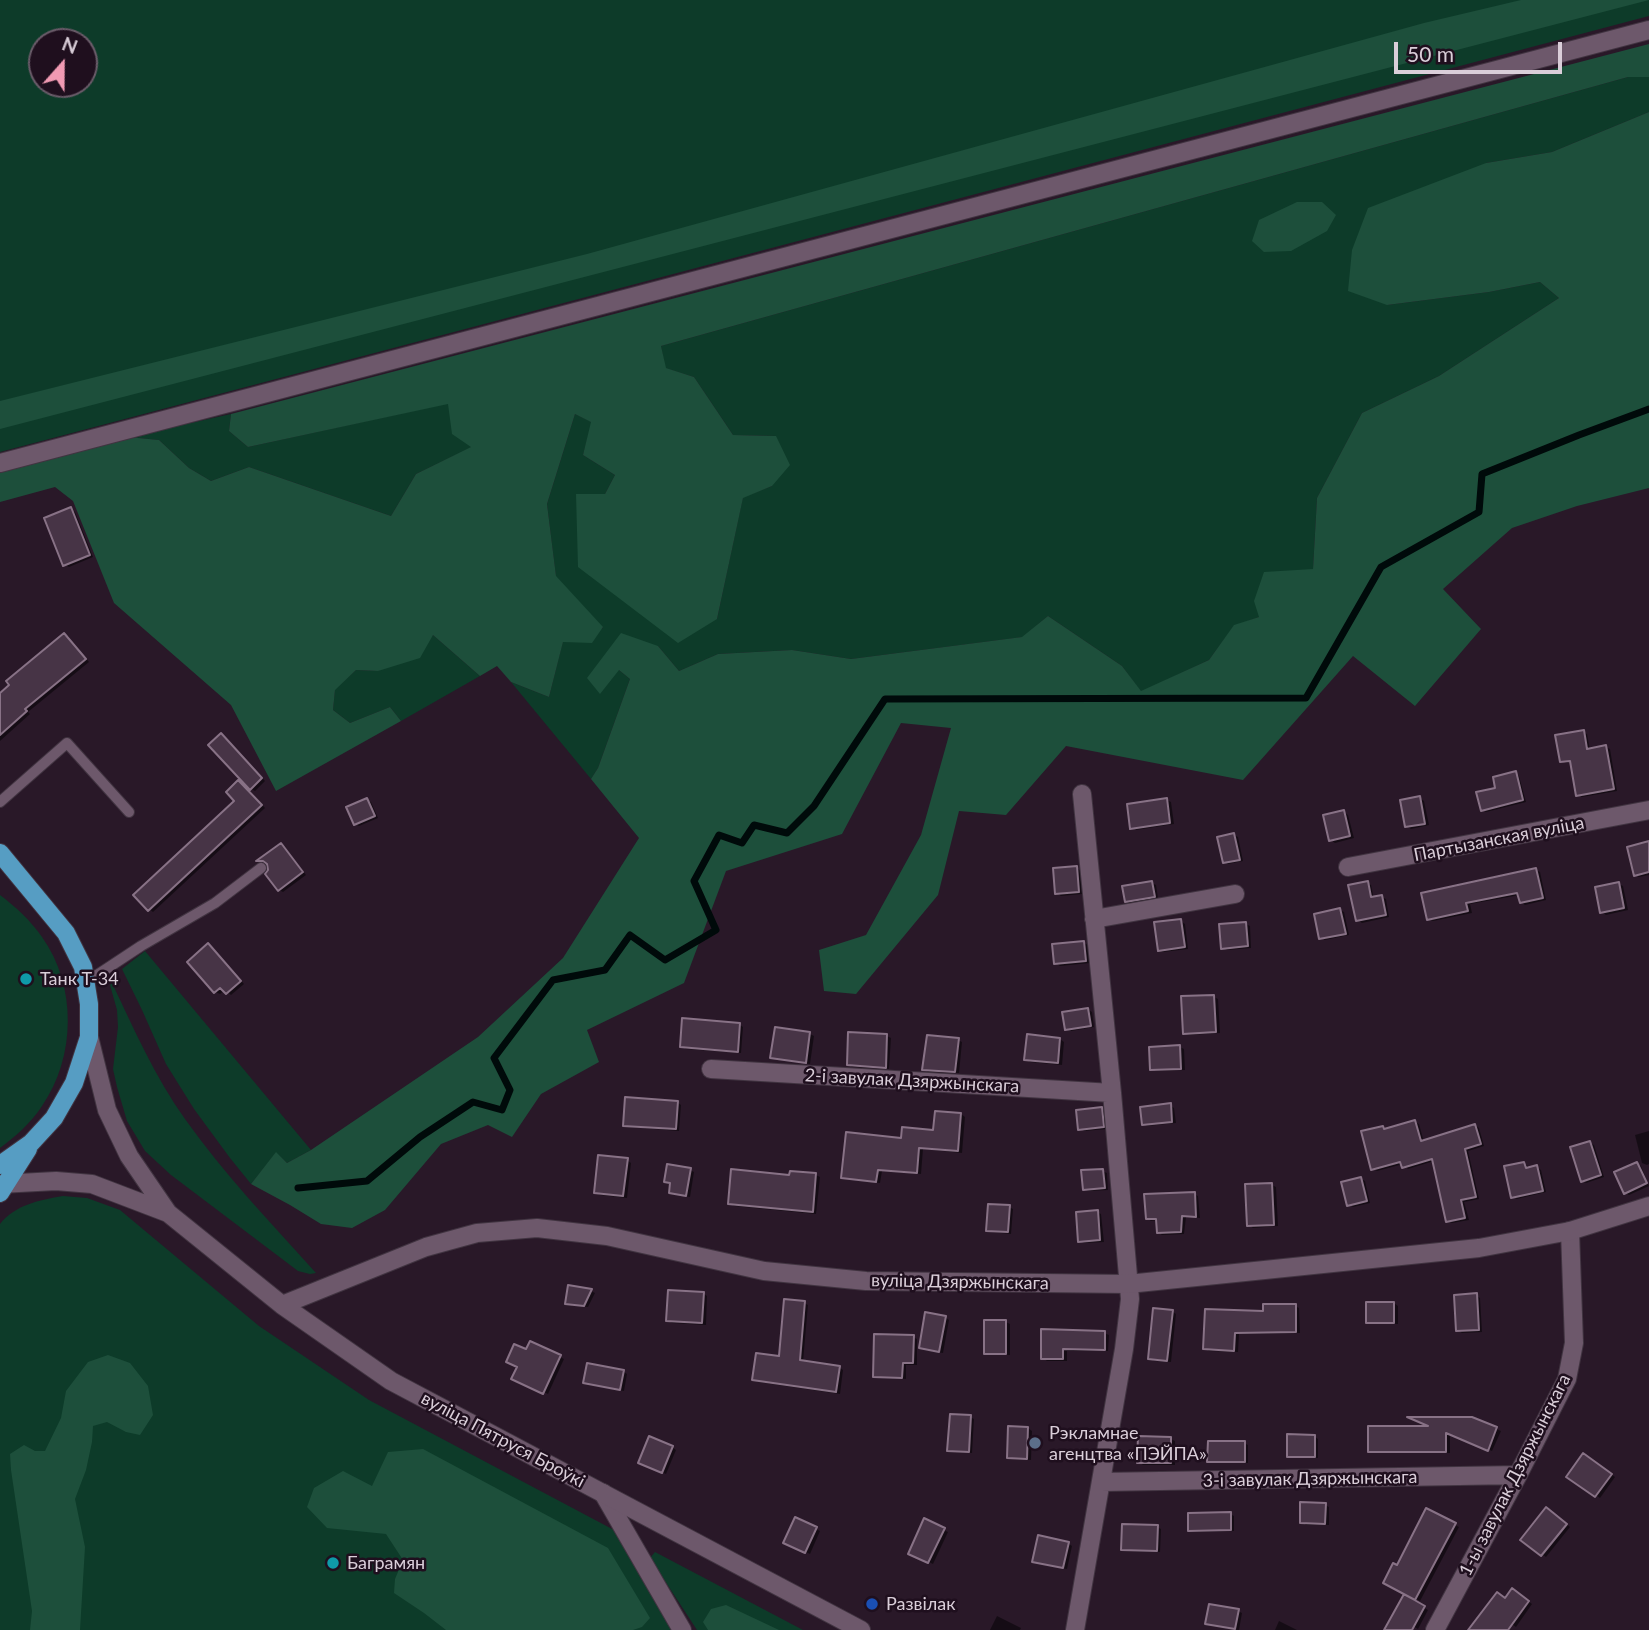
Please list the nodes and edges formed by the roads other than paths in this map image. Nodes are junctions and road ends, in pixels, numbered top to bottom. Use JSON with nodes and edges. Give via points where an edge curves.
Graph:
{"nodes":[{"id":1,"x":1649,"y":30,"type":"edge"},
{"id":2,"x":0,"y":463,"type":"edge"},
{"id":3,"x":1082,"y":794,"type":"dead end"},
{"id":4,"x":0,"y":802,"type":"edge"},
{"id":5,"x":1649,"y":810,"type":"edge"},
{"id":6,"x":129,"y":812,"type":"dead end"},
{"id":7,"x":0,"y":853,"type":"edge"},
{"id":8,"x":1348,"y":867,"type":"dead end"},
{"id":9,"x":261,"y":868,"type":"dead end"},
{"id":10,"x":0,"y":871,"type":"edge"},
{"id":11,"x":1235,"y":894,"type":"dead end"},
{"id":12,"x":40,"y":900,"type":"junction"},
{"id":13,"x":1094,"y":919,"type":"junction"},
{"id":14,"x":85,"y":983,"type":"junction"},
{"id":15,"x":89,"y":1037,"type":"junction"},
{"id":16,"x":711,"y":1069,"type":"dead end"},
{"id":17,"x":1112,"y":1093,"type":"junction"},
{"id":18,"x":31,"y":1143,"type":"junction"},
{"id":19,"x":0,"y":1165,"type":"edge"},
{"id":20,"x":2,"y":1188,"type":"edge"},
{"id":21,"x":1649,"y":1206,"type":"edge"},
{"id":22,"x":168,"y":1213,"type":"junction"},
{"id":23,"x":1570,"y":1231,"type":"junction"},
{"id":24,"x":1128,"y":1284,"type":"junction"},
{"id":25,"x":282,"y":1305,"type":"junction"},
{"id":26,"x":1518,"y":1475,"type":"junction"},
{"id":27,"x":1101,"y":1482,"type":"junction"},
{"id":28,"x":603,"y":1493,"type":"junction"},
{"id":29,"x":682,"y":1630,"type":"edge"},
{"id":30,"x":861,"y":1630,"type":"edge"},
{"id":31,"x":1075,"y":1630,"type":"edge"},
{"id":32,"x":1435,"y":1630,"type":"edge"}],
"edges":[{"from":1,"to":2,"type":"street"},
{"from":3,"to":13,"type":"street"},
{"from":4,"to":6,"type":"lane","via":[[67,743]]},
{"from":5,"to":8,"type":"street","name":"Партызанская вуліца"},
{"from":7,"to":12,"type":"main road"},
{"from":9,"to":14,"type":"lane","via":[[215,903]]},
{"from":10,"to":12,"type":"main road"},
{"from":11,"to":13,"type":"street"},
{"from":12,"to":14,"type":"main road","via":[[66,933]]},
{"from":13,"to":17,"type":"street"},
{"from":14,"to":15,"type":"main road"},
{"from":15,"to":18,"type":"main road","via":[[74,1083],[54,1118]]},
{"from":15,"to":22,"type":"street","name":"вуліца Пятруся Броўкі","via":[[107,1110],[128,1156]]},
{"from":16,"to":17,"type":"street","name":"2-і завулак Дзяржынскага"},
{"from":17,"to":24,"type":"street"},
{"from":18,"to":19,"type":"main road"},
{"from":18,"to":20,"type":"main road"},
{"from":20,"to":22,"type":"street","name":"вуліца Пятруся Броўкі","via":[[56,1181],[92,1184]]},
{"from":21,"to":23,"type":"street","name":"вуліца Дзяржынскага"},
{"from":22,"to":25,"type":"street","name":"вуліца Пятруся Броўкі"},
{"from":23,"to":24,"type":"street","name":"вуліца Дзяржынскага","via":[[1479,1248]]},
{"from":23,"to":26,"type":"street","name":"1-ы завулак Дзяржынскага","via":[[1574,1343],[1567,1379]]},
{"from":24,"to":25,"type":"street","name":"вуліца Дзяржынскага","via":[[866,1281],[764,1270],[607,1236],[537,1228],[477,1233],[426,1247]]},
{"from":24,"to":27,"type":"street","via":[[1124,1349]]},
{"from":25,"to":28,"type":"street","name":"вуліца Пятруся Броўкі","via":[[391,1381]]},
{"from":26,"to":27,"type":"street","name":"3-і завулак Дзяржынскага"},
{"from":26,"to":32,"type":"street","name":"1-ы завулак Дзяржынскага"},
{"from":27,"to":31,"type":"street"},
{"from":28,"to":29,"type":"street"},
{"from":28,"to":30,"type":"street","name":"вуліца Пятруся Броўкі"}]}
